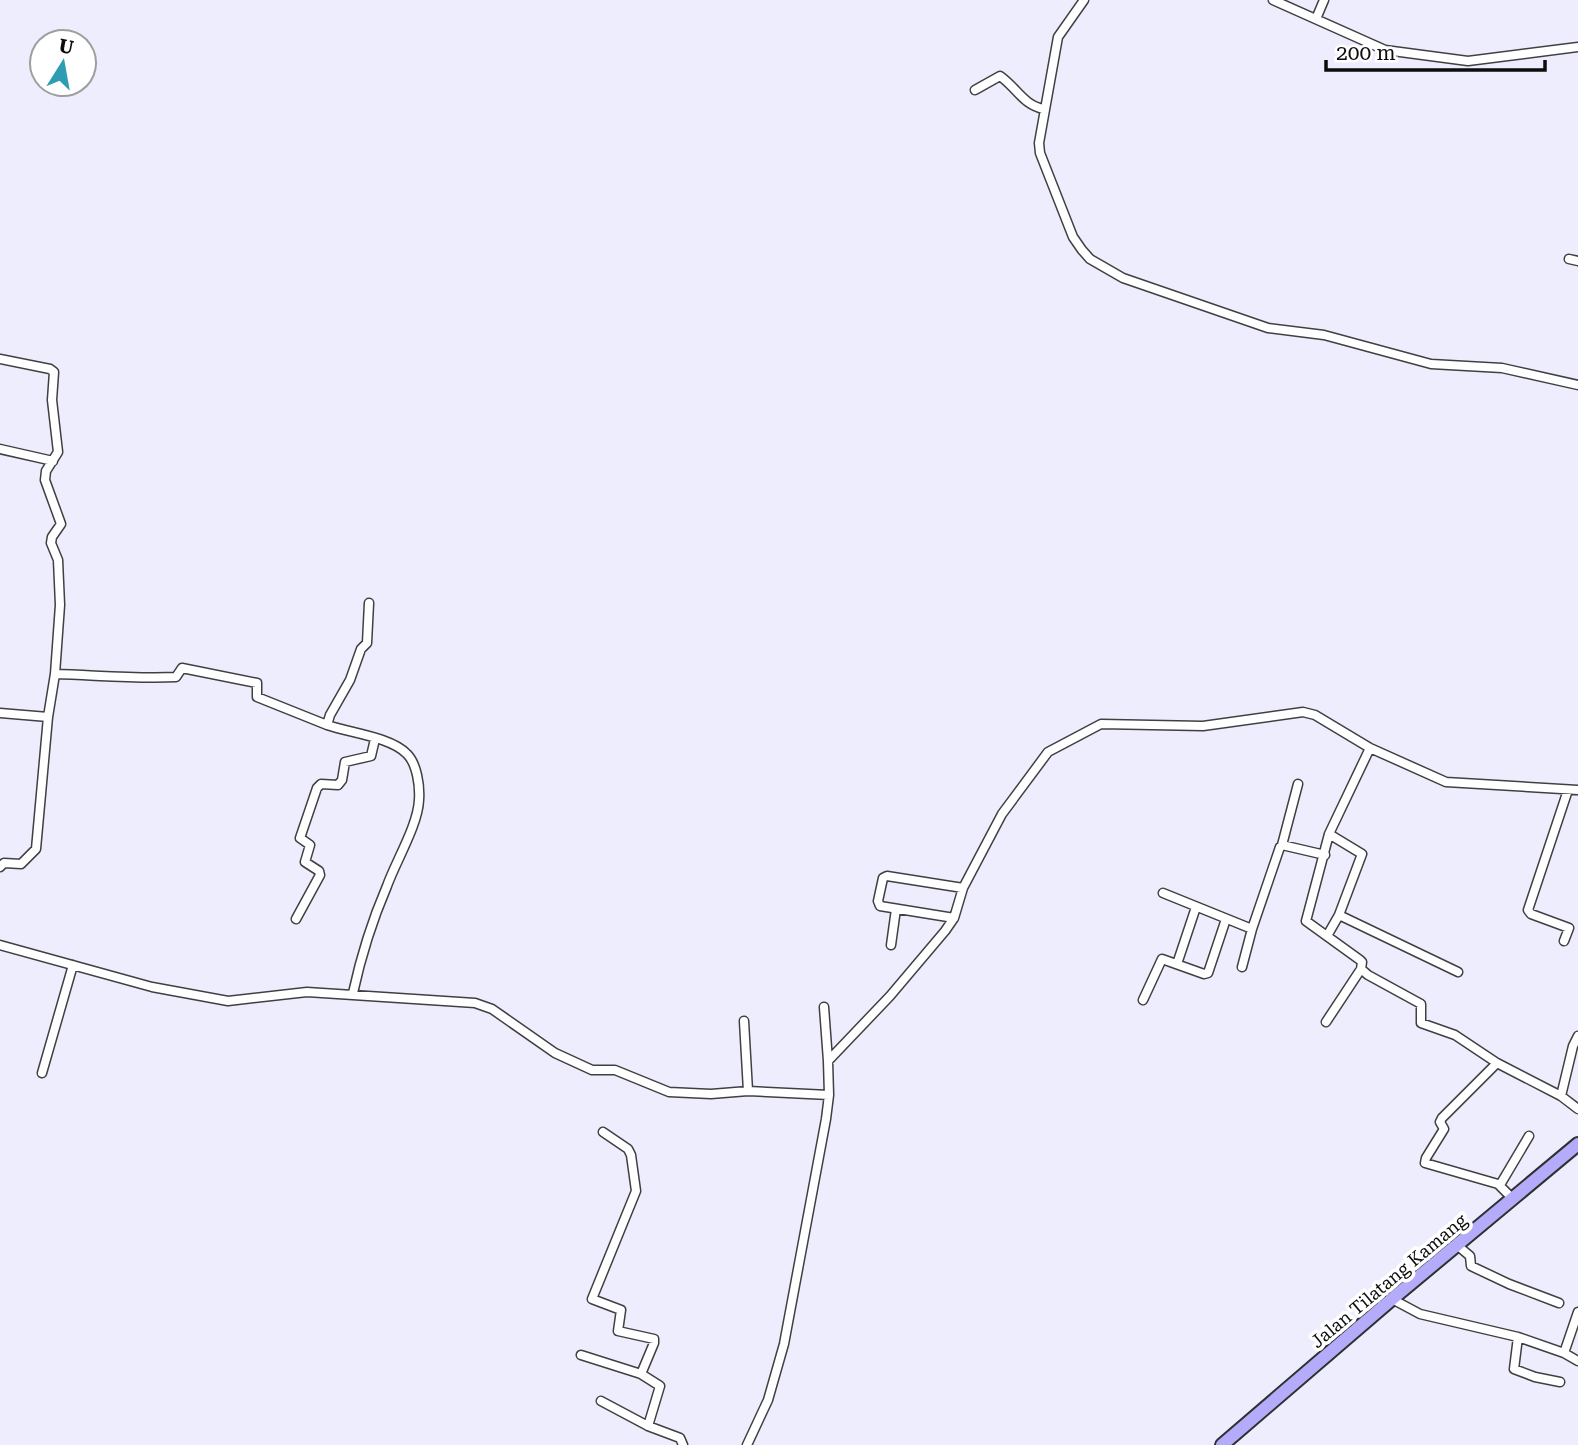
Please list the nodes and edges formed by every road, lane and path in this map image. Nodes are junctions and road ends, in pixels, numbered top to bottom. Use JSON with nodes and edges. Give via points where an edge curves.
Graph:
{"nodes":[{"id":1,"x":1084,"y":0,"type":"edge"},
{"id":2,"x":1273,"y":0,"type":"edge"},
{"id":3,"x":1324,"y":0,"type":"edge"},
{"id":4,"x":1316,"y":19,"type":"junction"},
{"id":5,"x":1578,"y":47,"type":"edge"},
{"id":6,"x":975,"y":90,"type":"dead end"},
{"id":7,"x":1045,"y":109,"type":"junction"},
{"id":8,"x":0,"y":359,"type":"edge"},
{"id":9,"x":1578,"y":385,"type":"edge"},
{"id":10,"x":0,"y":449,"type":"edge"},
{"id":11,"x":53,"y":461,"type":"junction"},
{"id":12,"x":369,"y":603,"type":"dead end"},
{"id":13,"x":55,"y":674,"type":"junction"},
{"id":14,"x":0,"y":713,"type":"edge"},
{"id":15,"x":48,"y":718,"type":"junction"},
{"id":16,"x":327,"y":725,"type":"junction"},
{"id":17,"x":375,"y":739,"type":"junction"},
{"id":18,"x":1370,"y":748,"type":"junction"},
{"id":19,"x":1298,"y":784,"type":"dead end"},
{"id":20,"x":1568,"y":790,"type":"junction"},
{"id":21,"x":1578,"y":790,"type":"edge"},
{"id":22,"x":1329,"y":834,"type":"junction"},
{"id":23,"x":1282,"y":845,"type":"junction"},
{"id":24,"x":1325,"y":855,"type":"junction"},
{"id":25,"x":0,"y":867,"type":"edge"},
{"id":26,"x":963,"y":888,"type":"junction"},
{"id":27,"x":1163,"y":893,"type":"dead end"},
{"id":28,"x":1196,"y":907,"type":"junction"},
{"id":29,"x":896,"y":909,"type":"junction"},
{"id":30,"x":1339,"y":915,"type":"junction"},
{"id":31,"x":954,"y":918,"type":"junction"},
{"id":32,"x":296,"y":919,"type":"dead end"},
{"id":33,"x":1226,"y":919,"type":"junction"},
{"id":34,"x":1252,"y":929,"type":"junction"},
{"id":35,"x":1327,"y":936,"type":"junction"},
{"id":36,"x":1564,"y":941,"type":"dead end"},
{"id":37,"x":0,"y":945,"type":"edge"},
{"id":38,"x":891,"y":945,"type":"dead end"},
{"id":39,"x":1177,"y":964,"type":"junction"},
{"id":40,"x":73,"y":965,"type":"junction"},
{"id":41,"x":1242,"y":967,"type":"dead end"},
{"id":42,"x":1362,"y":969,"type":"junction"},
{"id":43,"x":1458,"y":972,"type":"dead end"},
{"id":44,"x":352,"y":993,"type":"junction"},
{"id":45,"x":1143,"y":1000,"type":"dead end"},
{"id":46,"x":824,"y":1007,"type":"dead end"},
{"id":47,"x":744,"y":1021,"type":"dead end"},
{"id":48,"x":1326,"y":1023,"type":"dead end"},
{"id":49,"x":1578,"y":1036,"type":"edge"},
{"id":50,"x":828,"y":1061,"type":"junction"},
{"id":51,"x":1497,"y":1063,"type":"junction"},
{"id":52,"x":41,"y":1073,"type":"dead end"},
{"id":53,"x":748,"y":1091,"type":"junction"},
{"id":54,"x":829,"y":1095,"type":"junction"},
{"id":55,"x":1561,"y":1096,"type":"junction"},
{"id":56,"x":1578,"y":1109,"type":"edge"},
{"id":57,"x":603,"y":1132,"type":"dead end"},
{"id":58,"x":1529,"y":1136,"type":"dead end"},
{"id":59,"x":1578,"y":1144,"type":"edge"},
{"id":60,"x":1500,"y":1185,"type":"junction"},
{"id":61,"x":1511,"y":1198,"type":"junction"},
{"id":62,"x":1458,"y":1246,"type":"junction"},
{"id":63,"x":1392,"y":1299,"type":"junction"},
{"id":64,"x":1559,"y":1303,"type":"dead end"},
{"id":65,"x":1578,"y":1312,"type":"edge"},
{"id":66,"x":1518,"y":1338,"type":"junction"},
{"id":67,"x":1564,"y":1353,"type":"junction"},
{"id":68,"x":581,"y":1355,"type":"dead end"},
{"id":69,"x":1578,"y":1361,"type":"edge"},
{"id":70,"x":641,"y":1374,"type":"junction"},
{"id":71,"x":1560,"y":1382,"type":"dead end"},
{"id":72,"x":601,"y":1401,"type":"dead end"},
{"id":73,"x":648,"y":1426,"type":"junction"},
{"id":74,"x":683,"y":1445,"type":"edge"},
{"id":75,"x":747,"y":1445,"type":"edge"},
{"id":76,"x":1222,"y":1445,"type":"edge"}],
"edges":[{"from":1,"to":7,"type":"street","via":[[1058,37]]},
{"from":2,"to":4,"type":"street"},
{"from":3,"to":4,"type":"street"},
{"from":4,"to":5,"type":"street","via":[[1385,50],[1456,61]]},
{"from":6,"to":7,"type":"street","via":[[1000,76],[1024,101]]},
{"from":7,"to":9,"type":"street","via":[[1039,148],[1073,237],[1090,259],[1123,278],[1268,328],[1317,333],[1431,364],[1502,368]]},
{"from":8,"to":11,"type":"street","via":[[54,372],[58,452]]},
{"from":10,"to":11,"type":"street"},
{"from":11,"to":13,"type":"street","via":[[45,480],[61,520],[51,542],[58,560],[60,605]]},
{"from":12,"to":16,"type":"street","via":[[367,643]]},
{"from":13,"to":15,"type":"street"},
{"from":13,"to":16,"type":"street","via":[[134,679],[176,677],[182,668],[257,683],[257,697]]},
{"from":14,"to":15,"type":"street"},
{"from":15,"to":25,"type":"street","via":[[36,849],[21,864]]},
{"from":16,"to":17,"type":"street"},
{"from":17,"to":32,"type":"street","via":[[371,756],[344,763],[338,785],[317,788],[300,840],[310,845],[305,862],[320,875]]},
{"from":17,"to":44,"type":"street","via":[[409,755],[419,801],[362,949]]},
{"from":18,"to":20,"type":"street","via":[[1446,782]]},
{"from":18,"to":22,"type":"street"},
{"from":18,"to":26,"type":"street","via":[[1303,712],[1203,726],[1101,724],[1044,756],[1002,814]]},
{"from":19,"to":23,"type":"street"},
{"from":20,"to":21,"type":"street"},
{"from":20,"to":36,"type":"street","via":[[1528,910],[1569,928]]},
{"from":22,"to":24,"type":"street"},
{"from":22,"to":30,"type":"street","via":[[1362,853]]},
{"from":23,"to":24,"type":"street"},
{"from":23,"to":34,"type":"street"},
{"from":24,"to":35,"type":"street","via":[[1305,918]]},
{"from":26,"to":29,"type":"street","via":[[887,876],[878,901],[880,906]]},
{"from":26,"to":31,"type":"street"},
{"from":27,"to":28,"type":"street"},
{"from":28,"to":33,"type":"street"},
{"from":28,"to":39,"type":"street"},
{"from":29,"to":31,"type":"street"},
{"from":29,"to":38,"type":"street"},
{"from":30,"to":35,"type":"street"},
{"from":30,"to":43,"type":"street"},
{"from":31,"to":50,"type":"street","via":[[890,996]]},
{"from":33,"to":34,"type":"street"},
{"from":33,"to":39,"type":"street","via":[[1208,973]]},
{"from":34,"to":41,"type":"street"},
{"from":35,"to":42,"type":"street","via":[[1362,962]]},
{"from":37,"to":40,"type":"street"},
{"from":39,"to":45,"type":"street","via":[[1160,961]]},
{"from":40,"to":44,"type":"street","via":[[152,987],[228,1001],[307,992]]},
{"from":40,"to":52,"type":"street"},
{"from":42,"to":48,"type":"street"},
{"from":42,"to":51,"type":"street","via":[[1421,1004],[1421,1023],[1455,1035]]},
{"from":44,"to":53,"type":"street","via":[[483,1005],[567,1059],[592,1070],[615,1070],[669,1093]]},
{"from":46,"to":50,"type":"street"},
{"from":47,"to":53,"type":"street"},
{"from":49,"to":55,"type":"street"},
{"from":50,"to":54,"type":"street"},
{"from":51,"to":55,"type":"street"},
{"from":51,"to":60,"type":"street","via":[[1442,1118],[1444,1129],[1424,1160],[1426,1165]]},
{"from":53,"to":54,"type":"street"},
{"from":54,"to":75,"type":"street","via":[[784,1344],[768,1400]]},
{"from":55,"to":56,"type":"street"},
{"from":57,"to":70,"type":"street","via":[[632,1155],[636,1191],[593,1299],[621,1310],[618,1331],[654,1339]]},
{"from":58,"to":60,"type":"street"},
{"from":59,"to":61,"type":"street","name":"Jalan Tilatang Kamang"},
{"from":60,"to":61,"type":"street"},
{"from":61,"to":62,"type":"street","name":"Jalan Tilatang Kamang"},
{"from":62,"to":63,"type":"street","name":"Jalan Tilatang Kamang"},
{"from":62,"to":64,"type":"street","via":[[1470,1256],[1471,1266]]},
{"from":63,"to":66,"type":"street","via":[[1420,1314]]},
{"from":63,"to":76,"type":"street","name":"Jalan Tilatang Kamang"},
{"from":65,"to":67,"type":"street"},
{"from":66,"to":67,"type":"street"},
{"from":66,"to":71,"type":"street","via":[[1514,1369]]},
{"from":67,"to":69,"type":"street"},
{"from":68,"to":70,"type":"street"},
{"from":70,"to":73,"type":"street","via":[[660,1386]]},
{"from":72,"to":73,"type":"street"},
{"from":73,"to":74,"type":"street","via":[[680,1438]]}]}
